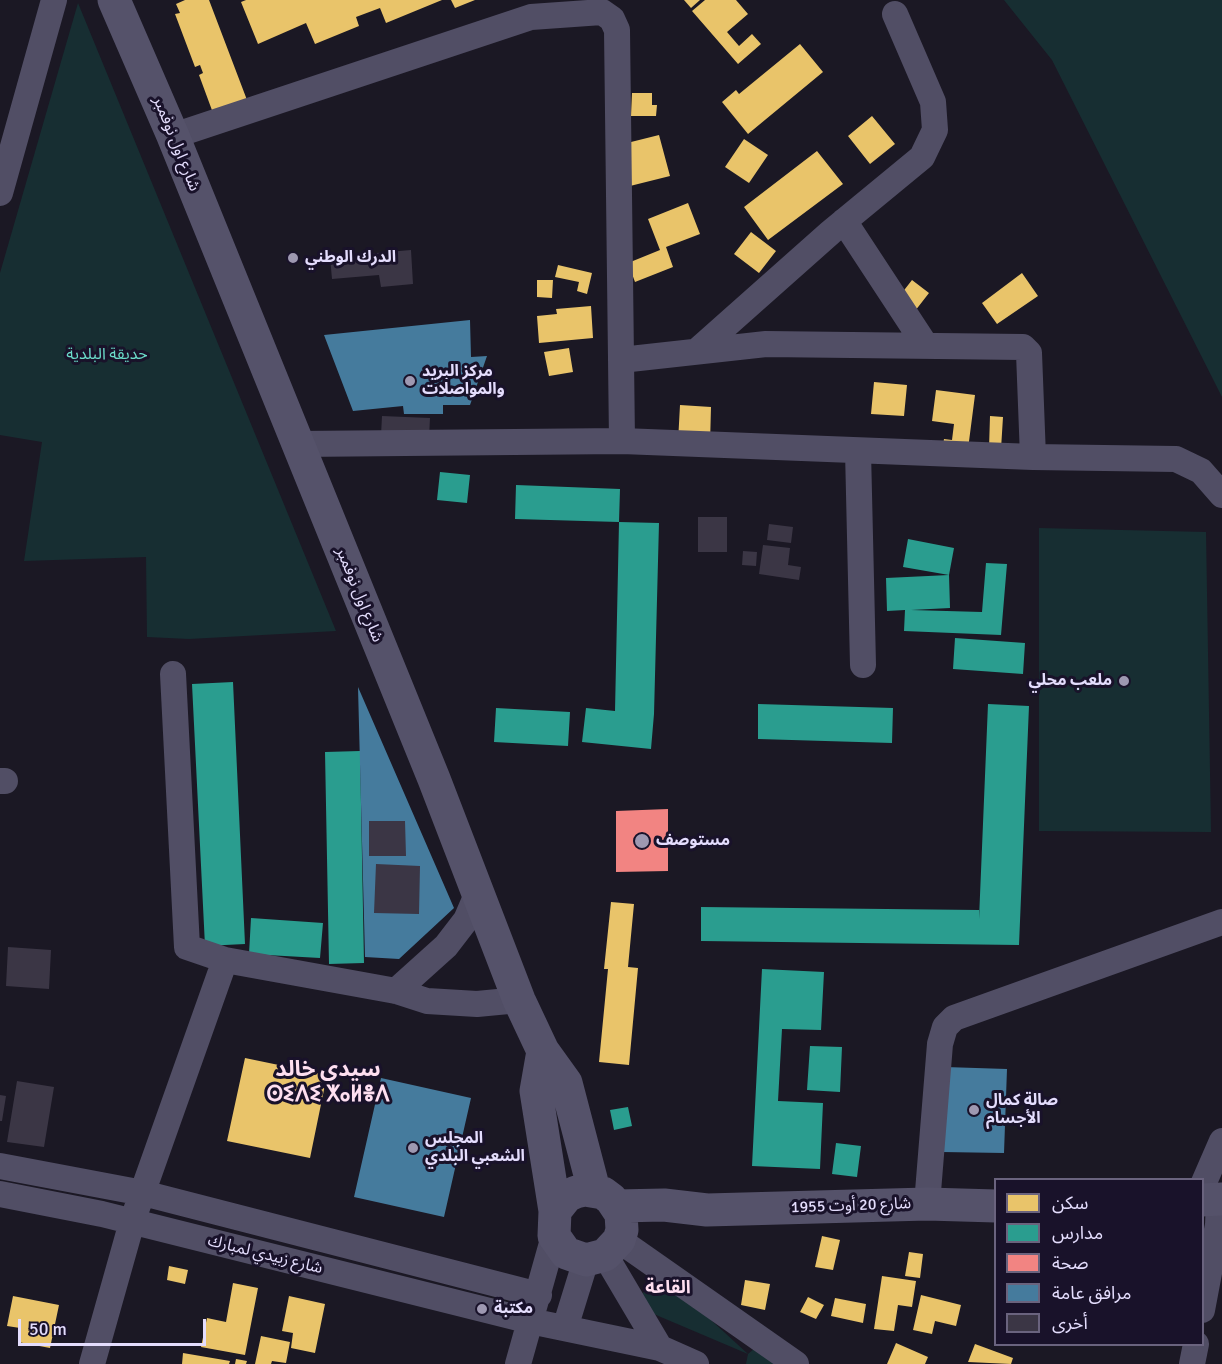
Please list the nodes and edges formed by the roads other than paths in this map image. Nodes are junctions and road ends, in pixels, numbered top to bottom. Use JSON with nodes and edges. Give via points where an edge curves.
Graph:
{"nodes":[{"id":1,"x":54,"y":0,"type":"edge"},
{"id":2,"x":114,"y":0,"type":"edge"},
{"id":3,"x":895,"y":14,"type":"dead end"},
{"id":4,"x":173,"y":136,"type":"junction"},
{"id":5,"x":0,"y":193,"type":"edge"},
{"id":6,"x":844,"y":221,"type":"junction"},
{"id":7,"x":926,"y":346,"type":"junction"},
{"id":8,"x":697,"y":351,"type":"junction"},
{"id":9,"x":621,"y":360,"type":"junction"},
{"id":10,"x":622,"y":441,"type":"junction"},
{"id":11,"x":298,"y":444,"type":"junction"},
{"id":12,"x":858,"y":451,"type":"junction"},
{"id":13,"x":1033,"y":457,"type":"junction"},
{"id":14,"x":1222,"y":495,"type":"edge"},
{"id":15,"x":863,"y":665,"type":"dead end"},
{"id":16,"x":173,"y":674,"type":"dead end"},
{"id":17,"x":478,"y":892,"type":"junction"},
{"id":18,"x":1222,"y":922,"type":"edge"},
{"id":19,"x":225,"y":960,"type":"junction"},
{"id":20,"x":396,"y":991,"type":"junction"},
{"id":21,"x":519,"y":1000,"type":"junction"},
{"id":22,"x":543,"y":1051,"type":"junction"},
{"id":23,"x":1222,"y":1141,"type":"edge"},
{"id":24,"x":0,"y":1166,"type":"edge"},
{"id":25,"x":143,"y":1193,"type":"junction"},
{"id":26,"x":0,"y":1194,"type":"edge"},
{"id":27,"x":927,"y":1204,"type":"junction"},
{"id":28,"x":994,"y":1206,"type":"edge"},
{"id":29,"x":1214,"y":1206,"type":"edge"},
{"id":30,"x":132,"y":1222,"type":"junction"},
{"id":31,"x":554,"y":1223,"type":"junction"},
{"id":32,"x":607,"y":1230,"type":"junction"},
{"id":33,"x":539,"y":1295,"type":"junction"},
{"id":34,"x":1204,"y":1301,"type":"edge"},
{"id":35,"x":530,"y":1321,"type":"junction"},
{"id":36,"x":565,"y":1328,"type":"junction"},
{"id":37,"x":1196,"y":1346,"type":"edge"},
{"id":38,"x":660,"y":1348,"type":"junction"},
{"id":39,"x":92,"y":1364,"type":"edge"},
{"id":40,"x":518,"y":1364,"type":"edge"},
{"id":41,"x":696,"y":1364,"type":"edge"},
{"id":42,"x":796,"y":1364,"type":"edge"},
{"id":43,"x":1192,"y":1364,"type":"edge"}],
"edges":[{"from":1,"to":5,"type":"street"},
{"from":2,"to":4,"type":"main road","name":"شارع اول نوفمبر"},
{"from":3,"to":6,"type":"street","via":[[933,102],[935,130],[922,158]]},
{"from":4,"to":9,"type":"street","via":[[531,17],[602,12],[612,19],[616,30]]},
{"from":4,"to":11,"type":"main road","name":"شارع اول نوفمبر"},
{"from":6,"to":7,"type":"street"},
{"from":6,"to":8,"type":"street"},
{"from":7,"to":8,"type":"street","via":[[766,344]]},
{"from":7,"to":13,"type":"street","via":[[1027,348]]},
{"from":8,"to":9,"type":"street"},
{"from":9,"to":10,"type":"street"},
{"from":10,"to":11,"type":"street"},
{"from":10,"to":12,"type":"street"},
{"from":11,"to":17,"type":"main road","name":"شارع اول نوفمبر"},
{"from":12,"to":13,"type":"street"},
{"from":12,"to":15,"type":"street"},
{"from":13,"to":14,"type":"street","via":[[1176,459],[1201,471]]},
{"from":16,"to":19,"type":"street","via":[[185,945]]},
{"from":17,"to":20,"type":"street","via":[[466,920],[446,946]]},
{"from":17,"to":21,"type":"main road","name":"شارع اول نوفمبر"},
{"from":18,"to":27,"type":"street","via":[[954,1018],[945,1027],[940,1044]]},
{"from":19,"to":20,"type":"street"},
{"from":19,"to":25,"type":"street"},
{"from":20,"to":21,"type":"street","via":[[427,1000],[477,1004]]},
{"from":21,"to":22,"type":"main road","name":"شارع اول نوفمبر"},
{"from":22,"to":31,"type":"main road","via":[[536,1091]]},
{"from":22,"to":32,"type":"main road","name":"شارع اول نوفمبر","via":[[566,1083]]},
{"from":23,"to":29,"type":"street"},
{"from":24,"to":25,"type":"street"},
{"from":25,"to":30,"type":"street"},
{"from":25,"to":33,"type":"street"},
{"from":26,"to":30,"type":"street","name":"شارع زبيدي لمبارك"},
{"from":27,"to":28,"type":"main road","name":"شارع 20 أوت 1955"},
{"from":27,"to":32,"type":"main road","name":"شارع 20 أوت 1955","via":[[707,1210],[664,1205]]},
{"from":29,"to":34,"type":"street"},
{"from":30,"to":35,"type":"street","name":"شارع زبيدي لمبارك"},
{"from":30,"to":39,"type":"street"},
{"from":31,"to":32,"type":"main road","via":[[566,1253]]},
{"from":31,"to":32,"type":"main road","name":"شارع 20 أوت 1955","via":[[567,1196],[576,1192]]},
{"from":31,"to":33,"type":"street"},
{"from":32,"to":36,"type":"street"},
{"from":32,"to":38,"type":"street"},
{"from":32,"to":42,"type":"street"},
{"from":33,"to":35,"type":"street"},
{"from":35,"to":36,"type":"street","name":"شارع زبيدي لمبارك"},
{"from":35,"to":40,"type":"street"},
{"from":36,"to":38,"type":"street","name":"شارع زبيدي لمبارك"},
{"from":37,"to":43,"type":"street"},
{"from":38,"to":41,"type":"street","name":"شارع زبيدي لمبارك"}]}
